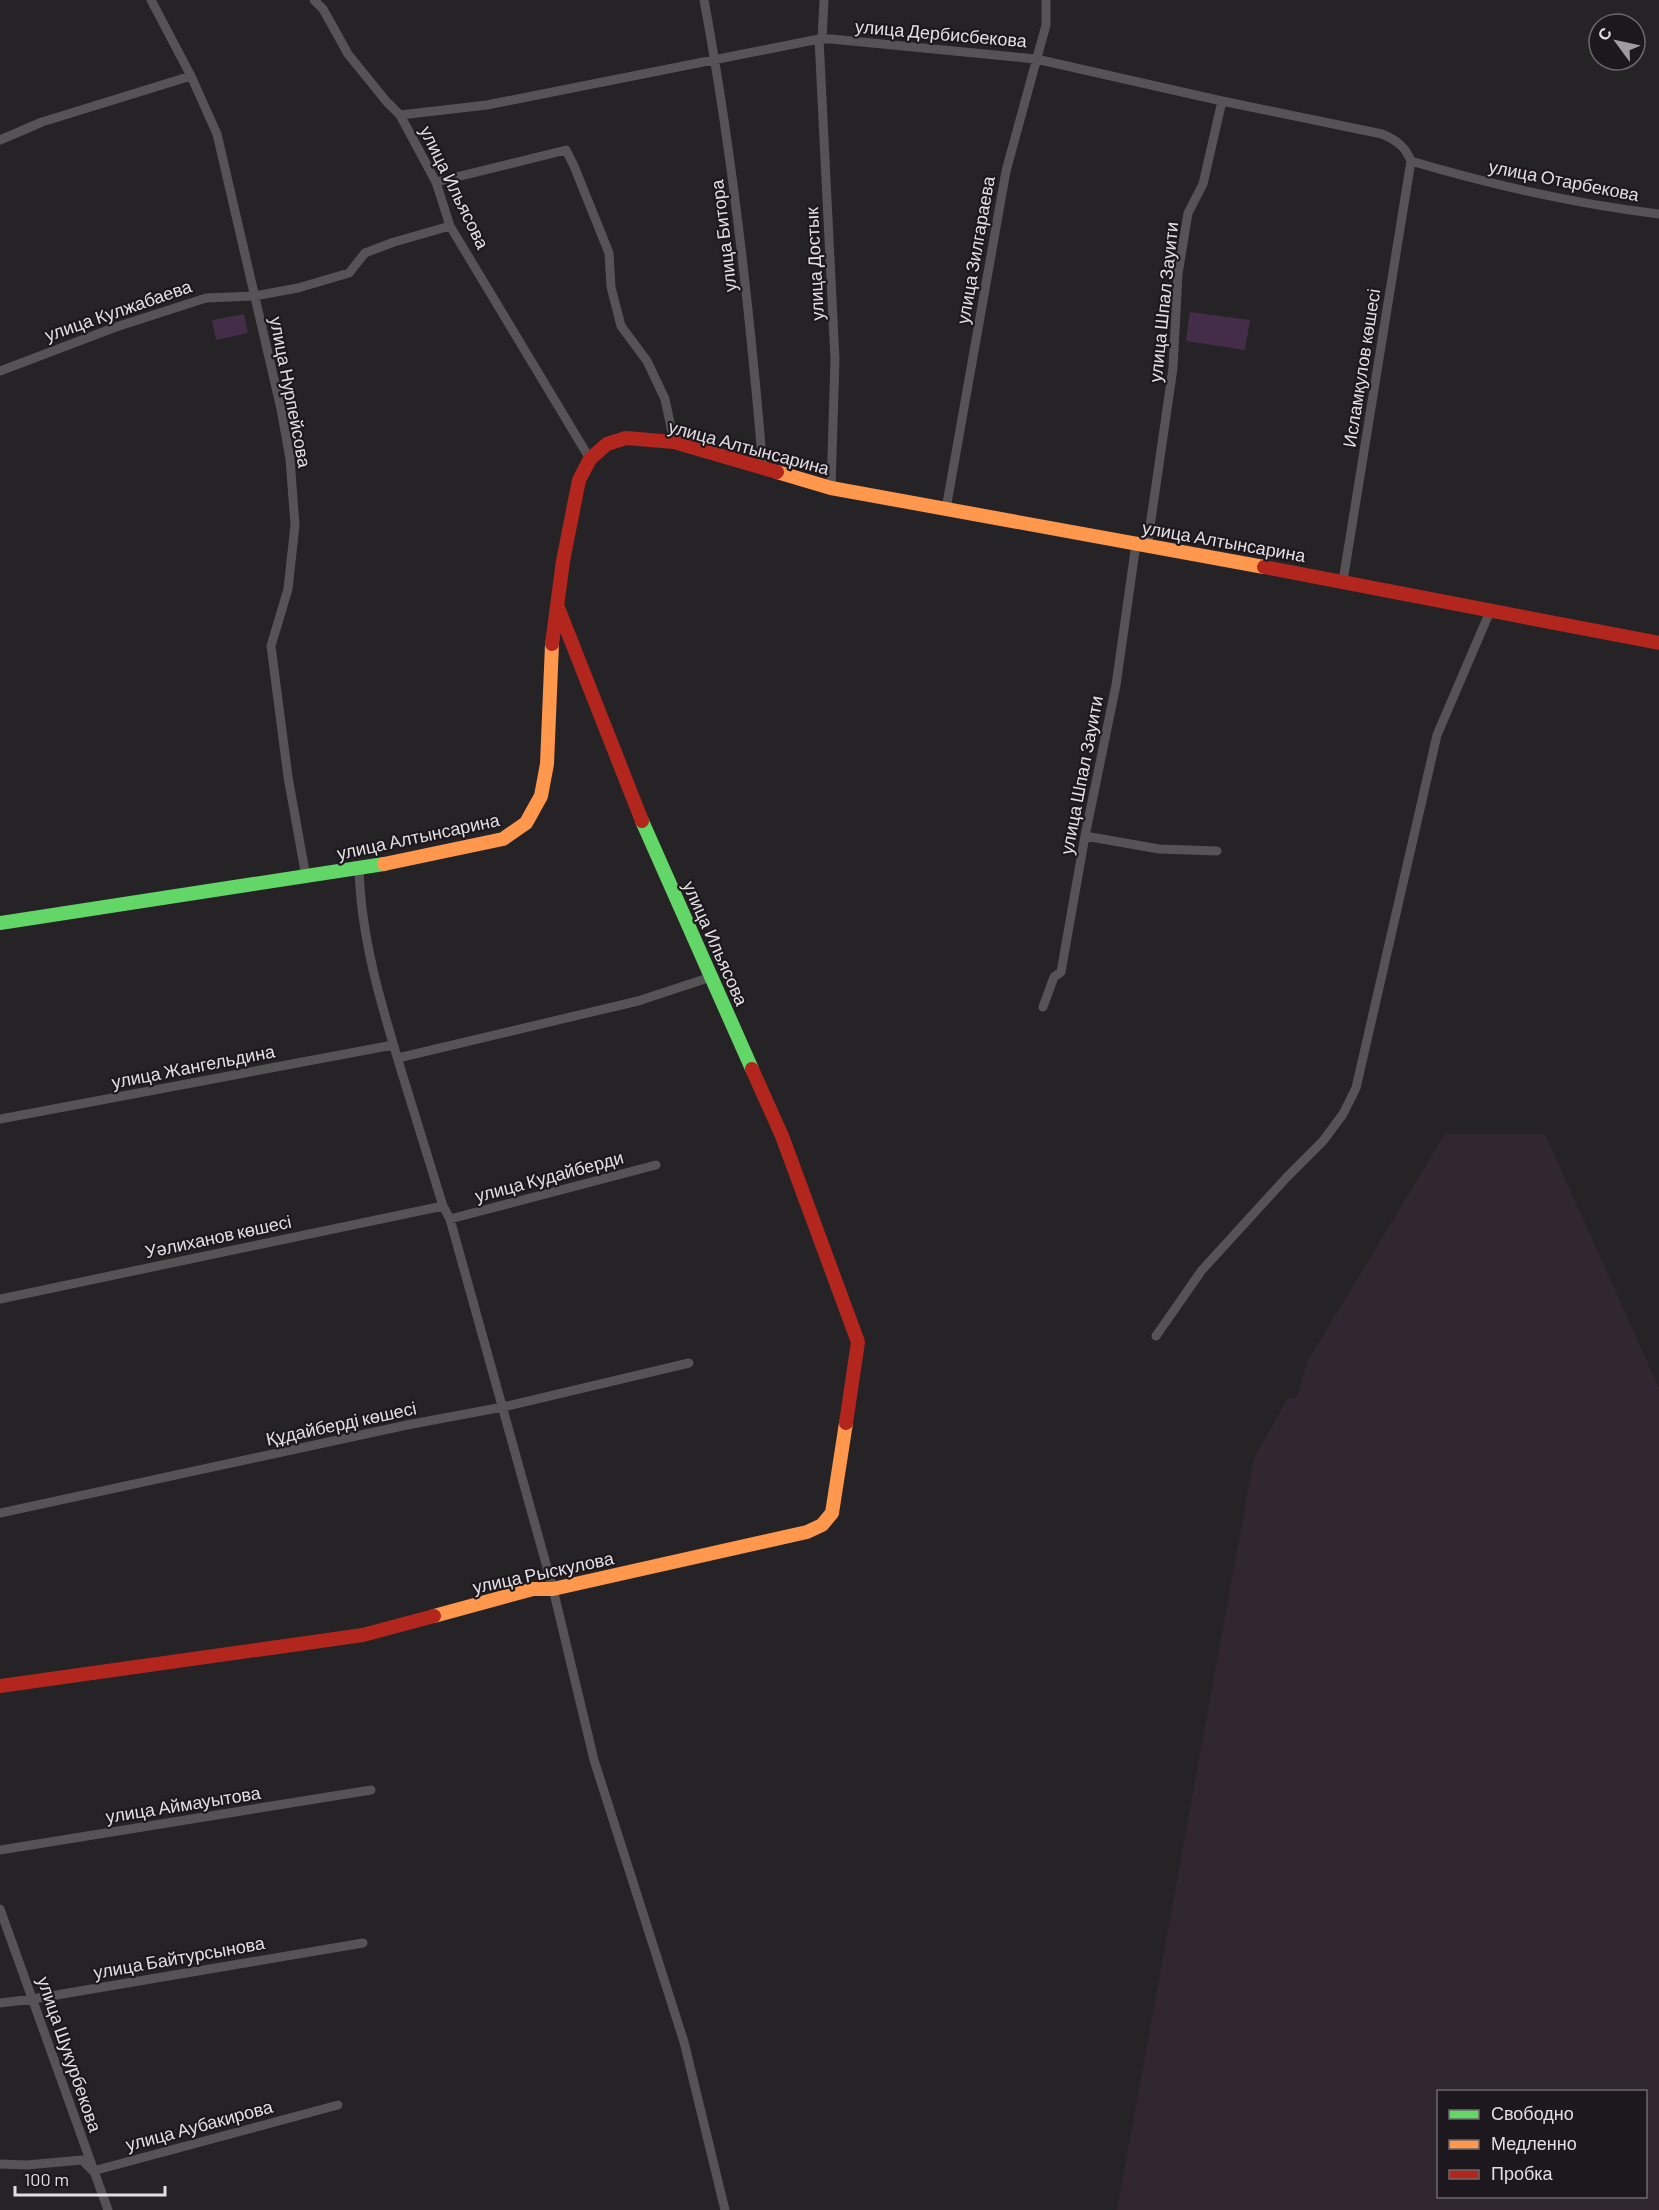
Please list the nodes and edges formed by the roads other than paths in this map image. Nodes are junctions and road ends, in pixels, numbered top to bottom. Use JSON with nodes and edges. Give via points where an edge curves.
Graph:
{"nodes":[{"id":1,"x":151,"y":0,"type":"edge"},
{"id":2,"x":314,"y":0,"type":"edge"},
{"id":3,"x":704,"y":0,"type":"edge"},
{"id":4,"x":824,"y":0,"type":"edge"},
{"id":5,"x":1046,"y":0,"type":"edge"},
{"id":6,"x":821,"y":39,"type":"junction"},
{"id":7,"x":715,"y":59,"type":"junction"},
{"id":8,"x":1036,"y":59,"type":"junction"},
{"id":9,"x":191,"y":76,"type":"junction"},
{"id":10,"x":1222,"y":101,"type":"junction"},
{"id":11,"x":400,"y":115,"type":"junction"},
{"id":12,"x":0,"y":140,"type":"edge"},
{"id":13,"x":1411,"y":161,"type":"junction"},
{"id":14,"x":436,"y":182,"type":"junction"},
{"id":15,"x":1659,"y":214,"type":"edge"},
{"id":16,"x":450,"y":226,"type":"junction"},
{"id":17,"x":254,"y":296,"type":"junction"},
{"id":18,"x":0,"y":371,"type":"edge"},
{"id":19,"x":674,"y":442,"type":"junction"},
{"id":20,"x":590,"y":459,"type":"junction"},
{"id":21,"x":763,"y":469,"type":"junction"},
{"id":22,"x":831,"y":488,"type":"junction"},
{"id":23,"x":946,"y":509,"type":"junction"},
{"id":24,"x":1142,"y":545,"type":"junction"},
{"id":25,"x":1343,"y":581,"type":"junction"},
{"id":26,"x":557,"y":604,"type":"junction"},
{"id":27,"x":1491,"y":609,"type":"junction"},
{"id":28,"x":1659,"y":643,"type":"edge"},
{"id":29,"x":1085,"y":836,"type":"junction"},
{"id":30,"x":1217,"y":851,"type":"dead end"},
{"id":31,"x":359,"y":869,"type":"junction"},
{"id":32,"x":306,"y":877,"type":"junction"},
{"id":33,"x":0,"y":923,"type":"edge"},
{"id":34,"x":711,"y":977,"type":"junction"},
{"id":35,"x":1043,"y":1007,"type":"dead end"},
{"id":36,"x":393,"y":1045,"type":"junction"},
{"id":37,"x":398,"y":1058,"type":"junction"},
{"id":38,"x":0,"y":1119,"type":"edge"},
{"id":39,"x":656,"y":1164,"type":"dead end"},
{"id":40,"x":443,"y":1206,"type":"junction"},
{"id":41,"x":450,"y":1219,"type":"junction"},
{"id":42,"x":843,"y":1297,"type":"joint"},
{"id":43,"x":0,"y":1299,"type":"edge"},
{"id":44,"x":1156,"y":1336,"type":"dead end"},
{"id":45,"x":689,"y":1363,"type":"dead end"},
{"id":46,"x":503,"y":1407,"type":"junction"},
{"id":47,"x":0,"y":1513,"type":"edge"},
{"id":48,"x":553,"y":1589,"type":"junction"},
{"id":49,"x":0,"y":1686,"type":"edge"},
{"id":50,"x":371,"y":1790,"type":"dead end"},
{"id":51,"x":0,"y":1850,"type":"edge"},
{"id":52,"x":0,"y":1909,"type":"edge"},
{"id":53,"x":363,"y":1943,"type":"dead end"},
{"id":54,"x":33,"y":1999,"type":"junction"},
{"id":55,"x":0,"y":2002,"type":"edge"},
{"id":56,"x":338,"y":2105,"type":"dead end"},
{"id":57,"x":0,"y":2164,"type":"edge"},
{"id":58,"x":93,"y":2171,"type":"junction"},
{"id":59,"x":108,"y":2210,"type":"edge"},
{"id":60,"x":725,"y":2210,"type":"edge"}],
"edges":[{"from":1,"to":9,"type":"street","name":"улица Нурпейсова"},
{"from":2,"to":11,"type":"street","name":"улица Ильясова","via":[[348,54]]},
{"from":3,"to":7,"type":"street","name":"улица Битора"},
{"from":4,"to":6,"type":"street","name":"улица Достык"},
{"from":5,"to":8,"type":"street","name":"улица Зилгараева","via":[[1046,24]]},
{"from":6,"to":7,"type":"street","name":"улица Дербисбекова"},
{"from":6,"to":8,"type":"street","name":"улица Дербисбекова"},
{"from":6,"to":22,"type":"street","name":"улица Достык","via":[[835,359]]},
{"from":7,"to":11,"type":"street","name":"улица Дербисбекова","via":[[487,105]]},
{"from":7,"to":21,"type":"street","name":"улица Битора","via":[[755,368]]},
{"from":8,"to":10,"type":"street","name":"улица Дербисбекова"},
{"from":8,"to":23,"type":"street","name":"улица Зилгараева","via":[[1006,171]]},
{"from":9,"to":12,"type":"street","via":[[42,122]]},
{"from":9,"to":17,"type":"street","name":"улица Нурпейсова","via":[[218,134]]},
{"from":10,"to":13,"type":"street","name":"улица Дербисбекова","via":[[1382,134],[1398,141]]},
{"from":10,"to":24,"type":"street","name":"улица Шпал Зауити","via":[[1203,184],[1188,213],[1178,274],[1173,368]]},
{"from":11,"to":14,"type":"street","name":"улица Ильясова"},
{"from":13,"to":15,"type":"street","name":"улица Отарбекова","via":[[1463,176]]},
{"from":13,"to":25,"type":"street","name":"Исламқулов көшесі"},
{"from":14,"to":16,"type":"street","name":"улица Ильясова"},
{"from":14,"to":19,"type":"street","via":[[566,150],[609,253],[611,286],[621,326],[647,361],[665,399]]},
{"from":16,"to":17,"type":"street","name":"улица Кулжабаева","via":[[365,253],[349,273]]},
{"from":16,"to":20,"type":"street","name":"улица Ильясова"},
{"from":17,"to":18,"type":"street","name":"улица Кулжабаева","via":[[206,298]]},
{"from":17,"to":32,"type":"street","name":"улица Нурпейсова","via":[[290,459],[295,525],[288,590],[272,646],[286,766]]},
{"from":19,"to":20,"type":"street","name":"улица Алтынсарина","via":[[626,438],[607,444]]},
{"from":19,"to":21,"type":"street","name":"улица Алтынсарина"},
{"from":20,"to":26,"type":"street","name":"улица Алтынсарина","via":[[579,480]]},
{"from":21,"to":22,"type":"street","name":"улица Алтынсарина"},
{"from":22,"to":23,"type":"street","name":"улица Алтынсарина"},
{"from":23,"to":24,"type":"street","name":"улица Алтынсарина"},
{"from":24,"to":25,"type":"street","name":"улица Алтынсарина"},
{"from":24,"to":29,"type":"street","name":"улица Шпал Зауити"},
{"from":25,"to":27,"type":"street","name":"улица Алтынсарина"},
{"from":26,"to":31,"type":"street","name":"улица Алтынсарина","via":[[551,653],[548,764],[541,796],[525,823],[503,839]]},
{"from":26,"to":34,"type":"street","name":"улица Ильясова","via":[[628,790]]},
{"from":27,"to":28,"type":"street","name":"улица Алтынсарина"},
{"from":27,"to":44,"type":"street","via":[[1437,735],[1356,1088],[1323,1141],[1202,1270]]},
{"from":29,"to":30,"type":"street","via":[[1159,849]]},
{"from":29,"to":35,"type":"street","name":"улица Шпал Зауити","via":[[1061,972],[1054,977]]},
{"from":31,"to":32,"type":"street","name":"улица Алтынсарина"},
{"from":31,"to":36,"type":"street","via":[[360,908]]},
{"from":32,"to":33,"type":"street","name":"улица Алтынсарина"},
{"from":34,"to":37,"type":"street","via":[[627,1004]]},
{"from":34,"to":42,"type":"street","name":"улица Ильясова","via":[[782,1136]]},
{"from":36,"to":37,"type":"street"},
{"from":36,"to":38,"type":"street","name":"улица Жангельдина"},
{"from":37,"to":40,"type":"street"},
{"from":39,"to":41,"type":"street","name":"улица Кудайберди"},
{"from":40,"to":41,"type":"street"},
{"from":40,"to":43,"type":"street","name":"Уәлиханов көшесі"},
{"from":41,"to":46,"type":"street"},
{"from":42,"to":48,"type":"street","name":"улица Рыскулова","via":[[858,1342],[832,1513],[822,1525],[771,1541]]},
{"from":45,"to":46,"type":"street","name":"Құдайберді көшесі"},
{"from":46,"to":47,"type":"street","name":"Құдайберді көшесі"},
{"from":46,"to":48,"type":"street"},
{"from":48,"to":49,"type":"street","name":"улица Рыскулова","via":[[533,1589],[363,1635]]},
{"from":48,"to":60,"type":"street","via":[[594,1760],[684,2042]]},
{"from":50,"to":51,"type":"street","name":"улица Аймауытова"},
{"from":52,"to":54,"type":"street","name":"улица Шукурбекова"},
{"from":53,"to":54,"type":"street","name":"улица Байтурсынова"},
{"from":54,"to":55,"type":"street","name":"улица Байтурсынова"},
{"from":54,"to":58,"type":"street","name":"улица Шукурбекова"},
{"from":56,"to":58,"type":"street","name":"улица Аубакирова"},
{"from":57,"to":58,"type":"street","via":[[82,2160]]},
{"from":58,"to":59,"type":"street","name":"улица Шукурбекова"}]}
